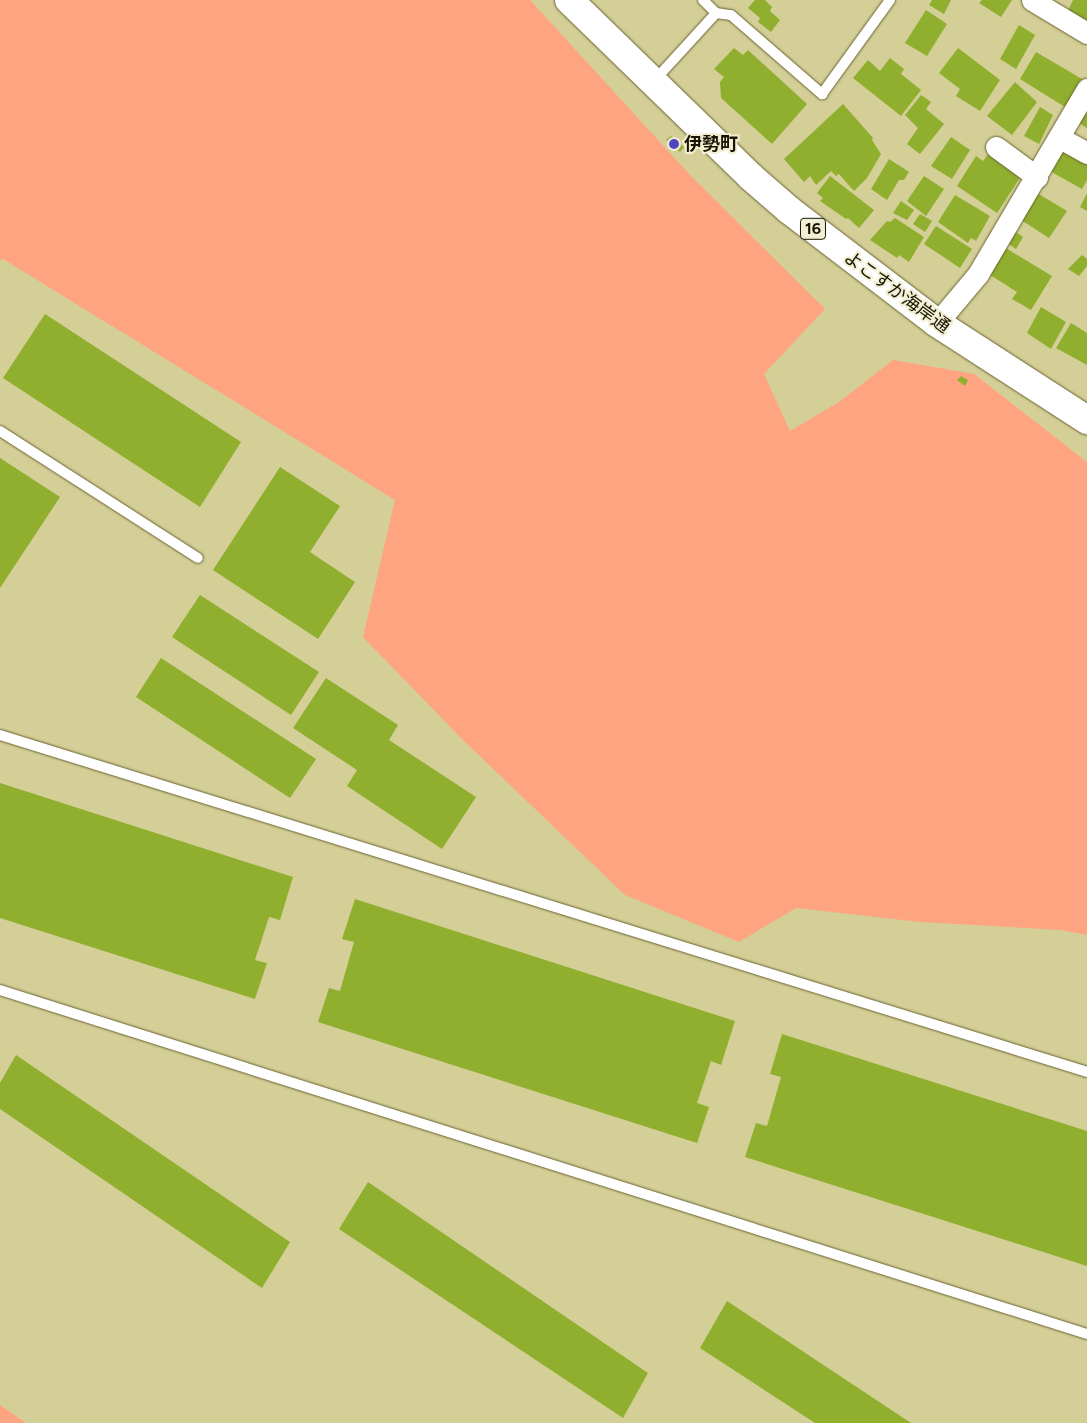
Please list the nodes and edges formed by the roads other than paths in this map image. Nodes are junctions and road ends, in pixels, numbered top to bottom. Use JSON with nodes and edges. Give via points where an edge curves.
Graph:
{"nodes":[{"id":1,"x":569,"y":0,"type":"edge"},
{"id":2,"x":703,"y":0,"type":"edge"},
{"id":3,"x":890,"y":0,"type":"edge"},
{"id":4,"x":1032,"y":0,"type":"edge"},
{"id":5,"x":716,"y":13,"type":"junction"},
{"id":6,"x":1087,"y":33,"type":"edge"},
{"id":7,"x":653,"y":82,"type":"junction"},
{"id":8,"x":1087,"y":89,"type":"edge"},
{"id":9,"x":1060,"y":138,"type":"junction"},
{"id":10,"x":996,"y":147,"type":"dead end"},
{"id":11,"x":1087,"y":153,"type":"edge"},
{"id":12,"x":1037,"y":177,"type":"junction"},
{"id":13,"x":937,"y":323,"type":"junction"},
{"id":14,"x":1087,"y":420,"type":"edge"},
{"id":15,"x":0,"y":431,"type":"edge"},
{"id":16,"x":198,"y":558,"type":"dead end"},
{"id":17,"x":0,"y":734,"type":"edge"},
{"id":18,"x":0,"y":990,"type":"edge"},
{"id":19,"x":1087,"y":1072,"type":"edge"},
{"id":20,"x":1087,"y":1334,"type":"edge"}],
"edges":[{"from":1,"to":7,"type":"highway","name":"よこすか海岸通","number":"16"},
{"from":2,"to":5,"type":"lane"},
{"from":3,"to":5,"type":"lane","via":[[822,94],[731,14]]},
{"from":4,"to":6,"type":"street"},
{"from":5,"to":7,"type":"lane"},
{"from":7,"to":13,"type":"highway","name":"よこすか海岸通","number":"16","via":[[789,210]]},
{"from":8,"to":9,"type":"street"},
{"from":9,"to":11,"type":"street"},
{"from":9,"to":12,"type":"street"},
{"from":10,"to":12,"type":"street"},
{"from":12,"to":13,"type":"street","via":[[978,274]]},
{"from":13,"to":14,"type":"highway","name":"よこすか海岸通","number":"16"},
{"from":15,"to":16,"type":"lane"},
{"from":17,"to":19,"type":"lane"},
{"from":18,"to":20,"type":"lane"}]}
